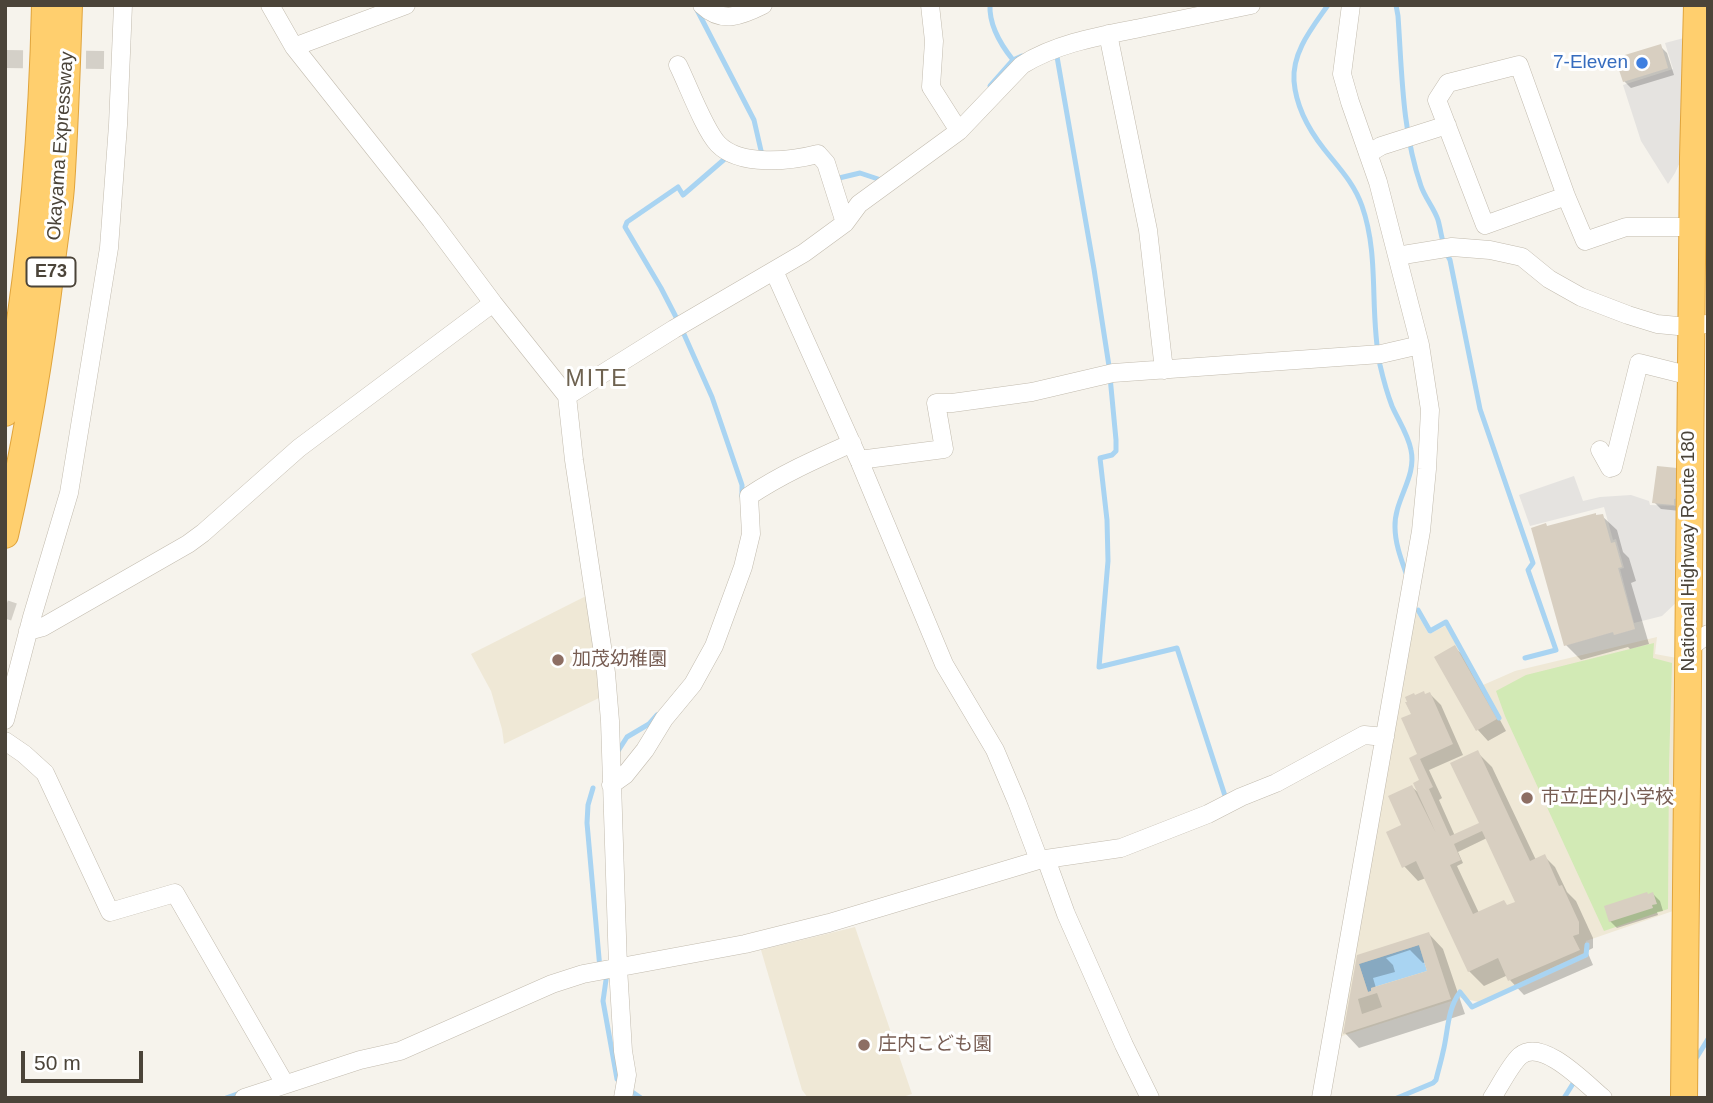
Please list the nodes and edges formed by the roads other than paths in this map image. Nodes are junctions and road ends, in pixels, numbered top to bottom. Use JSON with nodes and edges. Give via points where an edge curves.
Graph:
{"nodes":[{"id":1,"x":45,"y":5,"type":"edge"},
{"id":2,"x":69,"y":5,"type":"edge"},
{"id":3,"x":123,"y":5,"type":"edge"},
{"id":4,"x":270,"y":5,"type":"edge"},
{"id":5,"x":406,"y":5,"type":"edge"},
{"id":6,"x":702,"y":5,"type":"edge"},
{"id":7,"x":763,"y":5,"type":"edge"},
{"id":8,"x":930,"y":5,"type":"edge"},
{"id":9,"x":1251,"y":5,"type":"edge"},
{"id":10,"x":1351,"y":5,"type":"edge"},
{"id":11,"x":1697,"y":5,"type":"edge"},
{"id":12,"x":1108,"y":34,"type":"junction"},
{"id":13,"x":294,"y":47,"type":"junction"},
{"id":14,"x":1702,"y":60,"type":"edge"},
{"id":15,"x":678,"y":65,"type":"dead end"},
{"id":16,"x":1447,"y":125,"type":"junction"},
{"id":17,"x":957,"y":127,"type":"junction"},
{"id":18,"x":1368,"y":154,"type":"junction"},
{"id":19,"x":1566,"y":196,"type":"junction"},
{"id":20,"x":845,"y":223,"type":"junction"},
{"id":21,"x":1692,"y":227,"type":"junction"},
{"id":22,"x":1397,"y":256,"type":"junction"},
{"id":23,"x":774,"y":271,"type":"junction"},
{"id":24,"x":493,"y":303,"type":"junction"},
{"id":25,"x":1700,"y":325,"type":"edge"},
{"id":26,"x":1420,"y":345,"type":"junction"},
{"id":27,"x":1164,"y":370,"type":"junction"},
{"id":28,"x":1691,"y":376,"type":"junction"},
{"id":29,"x":567,"y":396,"type":"junction"},
{"id":30,"x":5,"y":413,"type":"edge"},
{"id":31,"x":1600,"y":450,"type":"dead end"},
{"id":32,"x":856,"y":452,"type":"junction"},
{"id":33,"x":5,"y":535,"type":"edge"},
{"id":34,"x":14,"y":612,"type":"tunnel mouth"},
{"id":35,"x":30,"y":624,"type":"junction"},
{"id":36,"x":1698,"y":641,"type":"edge"},
{"id":37,"x":5,"y":720,"type":"edge"},
{"id":38,"x":1385,"y":737,"type":"junction"},
{"id":39,"x":5,"y":741,"type":"edge"},
{"id":40,"x":611,"y":785,"type":"junction"},
{"id":41,"x":1045,"y":862,"type":"junction"},
{"id":42,"x":606,"y":969,"type":"junction"},
{"id":43,"x":282,"y":1080,"type":"junction"},
{"id":44,"x":625,"y":1091,"type":"edge"},
{"id":45,"x":244,"y":1098,"type":"edge"},
{"id":46,"x":1150,"y":1098,"type":"edge"},
{"id":47,"x":1321,"y":1098,"type":"edge"},
{"id":48,"x":1492,"y":1098,"type":"edge"},
{"id":49,"x":1603,"y":1098,"type":"edge"},
{"id":50,"x":1684,"y":1098,"type":"edge"}],
"edges":[{"from":1,"to":30,"type":"highway","name":"Okayama Expressway","number":"E73","via":[[35,189]]},
{"from":2,"to":33,"type":"highway","name":"Okayama Expressway","number":"E73","via":[[61,177],[49,286],[36,381]]},
{"from":3,"to":35,"type":"street","via":[[114,60],[105,275],[69,494]]},
{"from":4,"to":13,"type":"street"},
{"from":5,"to":13,"type":"street"},
{"from":6,"to":7,"type":"street","via":[[727,17]]},
{"from":8,"to":17,"type":"street","via":[[934,41],[931,87]]},
{"from":9,"to":12,"type":"street"},
{"from":10,"to":18,"type":"street","via":[[1342,74]]},
{"from":11,"to":14,"type":"highway","name":"National Highway Route 180"},
{"from":12,"to":17,"type":"street","via":[[1055,49],[1022,65]]},
{"from":12,"to":27,"type":"street","via":[[1148,230]]},
{"from":13,"to":24,"type":"street"},
{"from":14,"to":21,"type":"highway","name":"National Highway Route 180"},
{"from":15,"to":20,"type":"street","via":[[718,144],[734,155],[782,160],[818,153],[826,163]]},
{"from":16,"to":18,"type":"street"},
{"from":16,"to":19,"type":"street","via":[[1485,225]]},
{"from":16,"to":19,"type":"street","via":[[1437,100],[1448,83],[1519,65]]},
{"from":17,"to":20,"type":"street","via":[[859,204]]},
{"from":18,"to":22,"type":"street"},
{"from":19,"to":21,"type":"street","via":[[1585,241],[1626,227]]},
{"from":20,"to":23,"type":"street"},
{"from":21,"to":25,"type":"highway","name":"National Highway Route 180"},
{"from":22,"to":25,"type":"street","via":[[1452,247],[1522,257],[1549,279],[1593,302],[1657,324]]},
{"from":22,"to":26,"type":"street"},
{"from":23,"to":29,"type":"street"},
{"from":23,"to":32,"type":"street"},
{"from":24,"to":29,"type":"street"},
{"from":24,"to":35,"type":"street","via":[[299,448],[188,544],[43,628]]},
{"from":25,"to":28,"type":"highway","name":"National Highway Route 180"},
{"from":26,"to":27,"type":"street","via":[[1379,354]]},
{"from":26,"to":38,"type":"street","via":[[1430,410],[1427,469],[1421,531]]},
{"from":27,"to":32,"type":"street","via":[[1110,374],[1032,392],[936,403],[944,449]]},
{"from":28,"to":31,"type":"street","via":[[1639,363],[1613,467]]},
{"from":28,"to":36,"type":"highway","name":"National Highway Route 180"},
{"from":29,"to":40,"type":"street","via":[[606,673]]},
{"from":32,"to":40,"type":"street","via":[[812,460],[749,496],[751,534],[713,646],[693,684],[645,750]]},
{"from":32,"to":41,"type":"street","via":[[944,664],[995,750]]},
{"from":34,"to":35,"type":"street"},
{"from":35,"to":37,"type":"street"},
{"from":36,"to":50,"type":"highway","name":"National Highway Route 180"},
{"from":38,"to":41,"type":"street","via":[[1364,735],[1276,783],[1121,848]]},
{"from":38,"to":47,"type":"street"},
{"from":39,"to":43,"type":"street","via":[[45,773],[110,912],[175,893]]},
{"from":40,"to":42,"type":"street"},
{"from":41,"to":42,"type":"street","via":[[745,944]]},
{"from":41,"to":46,"type":"street"},
{"from":42,"to":43,"type":"street","via":[[552,984],[411,1046]]},
{"from":42,"to":44,"type":"street"},
{"from":43,"to":45,"type":"street"},
{"from":48,"to":49,"type":"street","via":[[1526,1052],[1550,1055]]}]}
